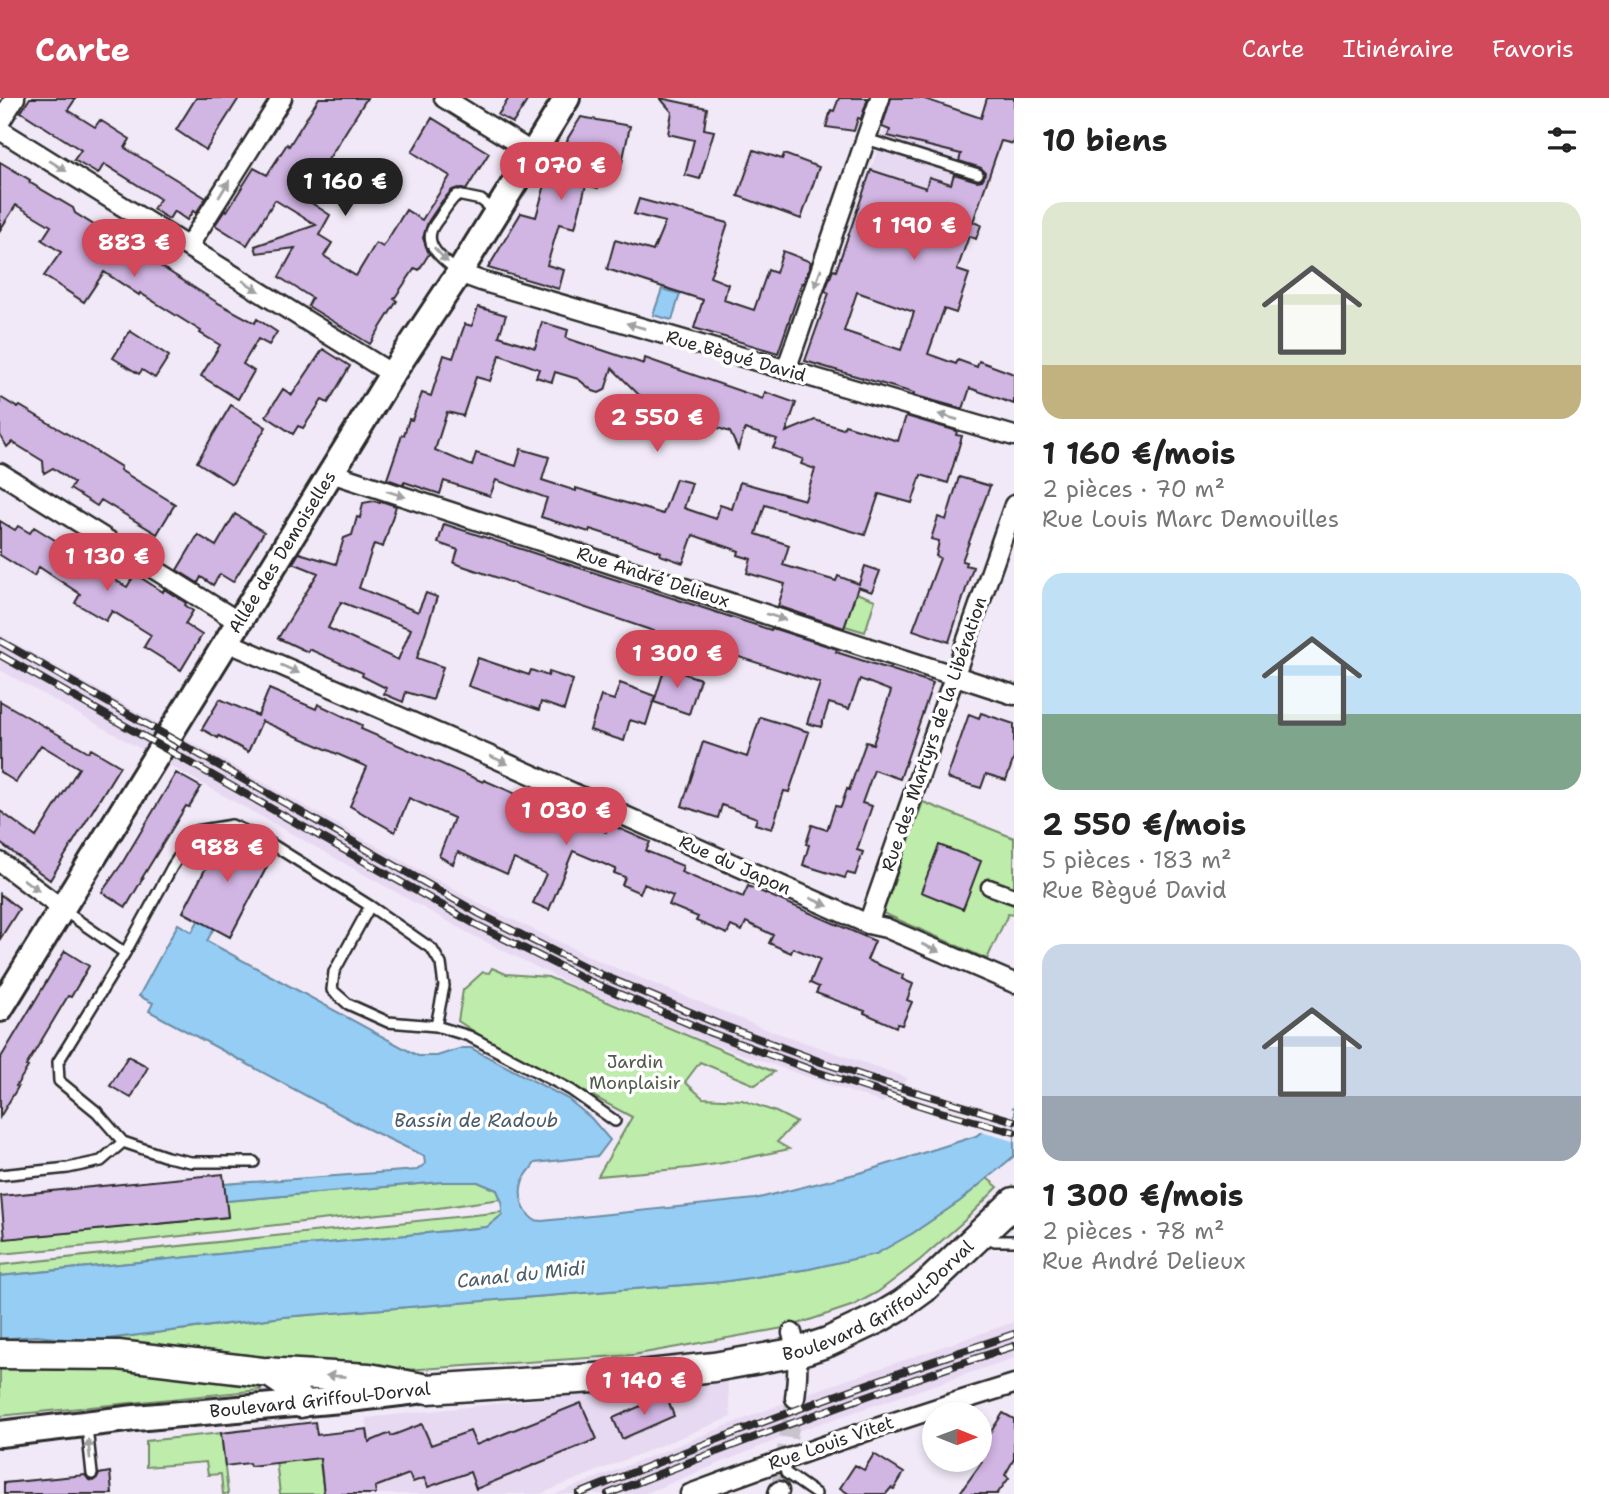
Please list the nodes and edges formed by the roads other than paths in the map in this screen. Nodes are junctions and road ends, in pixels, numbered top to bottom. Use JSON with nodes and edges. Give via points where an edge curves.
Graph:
{"nodes":[{"id":1,"x":15,"y":98,"type":"edge"},
{"id":2,"x":282,"y":98,"type":"edge"},
{"id":3,"x":444,"y":98,"type":"edge"},
{"id":4,"x":567,"y":98,"type":"edge"},
{"id":5,"x":880,"y":98,"type":"edge"},
{"id":6,"x":0,"y":122,"type":"edge"},
{"id":7,"x":0,"y":130,"type":"edge"},
{"id":8,"x":866,"y":139,"type":"junction"},
{"id":9,"x":533,"y":153,"type":"junction"},
{"id":10,"x":978,"y":174,"type":"dead end"},
{"id":11,"x":496,"y":212,"type":"junction"},
{"id":12,"x":188,"y":247,"type":"junction"},
{"id":13,"x":459,"y":273,"type":"junction"},
{"id":14,"x":786,"y":370,"type":"junction"},
{"id":15,"x":392,"y":374,"type":"junction"},
{"id":16,"x":1014,"y":436,"type":"edge"},
{"id":17,"x":0,"y":472,"type":"edge"},
{"id":18,"x":331,"y":473,"type":"junction"},
{"id":19,"x":1014,"y":505,"type":"edge"},
{"id":20,"x":233,"y":632,"type":"junction"},
{"id":21,"x":955,"y":676,"type":"junction"},
{"id":22,"x":1014,"y":695,"type":"edge"},
{"id":23,"x":0,"y":862,"type":"edge"},
{"id":24,"x":989,"y":887,"type":"dead end"},
{"id":25,"x":1014,"y":896,"type":"edge"},
{"id":26,"x":370,"y":906,"type":"junction"},
{"id":27,"x":61,"y":908,"type":"junction"},
{"id":28,"x":868,"y":924,"type":"junction"},
{"id":29,"x":125,"y":953,"type":"junction"},
{"id":30,"x":1014,"y":983,"type":"edge"},
{"id":31,"x":0,"y":1009,"type":"edge"},
{"id":32,"x":436,"y":1026,"type":"junction"},
{"id":33,"x":615,"y":1121,"type":"dead end"},
{"id":34,"x":123,"y":1142,"type":"junction"},
{"id":35,"x":254,"y":1162,"type":"dead end"},
{"id":36,"x":0,"y":1175,"type":"edge"},
{"id":37,"x":1014,"y":1180,"type":"edge"},
{"id":38,"x":1014,"y":1202,"type":"edge"},
{"id":39,"x":981,"y":1234,"type":"junction"},
{"id":40,"x":1014,"y":1241,"type":"edge"},
{"id":41,"x":795,"y":1343,"type":"junction"},
{"id":42,"x":0,"y":1354,"type":"edge"},
{"id":43,"x":269,"y":1372,"type":"junction"},
{"id":44,"x":1014,"y":1384,"type":"edge"},
{"id":45,"x":428,"y":1390,"type":"junction"},
{"id":46,"x":795,"y":1398,"type":"tunnel mouth"},
{"id":47,"x":301,"y":1403,"type":"junction"},
{"id":48,"x":87,"y":1424,"type":"junction"},
{"id":49,"x":0,"y":1434,"type":"edge"},
{"id":50,"x":782,"y":1459,"type":"junction"},
{"id":51,"x":92,"y":1474,"type":"dead end"},
{"id":52,"x":690,"y":1494,"type":"edge"},
{"id":53,"x":816,"y":1494,"type":"edge"}],
"edges":[{"from":1,"to":6,"type":"street"},
{"from":12,"to":2,"type":"street","one_way":true},
{"from":3,"to":9,"type":"street"},
{"from":4,"to":9,"type":"main road","name":"Allée des Demoiselles"},
{"from":5,"to":8,"type":"street"},
{"from":7,"to":12,"type":"street","one_way":true},
{"from":8,"to":10,"type":"lane"},
{"from":8,"to":14,"type":"street","one_way":true},
{"from":9,"to":11,"type":"main road","name":"Allée des Demoiselles"},
{"from":11,"to":13,"type":"main road","name":"Allée des Demoiselles"},
{"from":11,"to":13,"type":"lane","one_way":true,"via":[[481,200],[457,195],[431,230],[433,247]]},
{"from":12,"to":15,"type":"street","one_way":true},
{"from":14,"to":13,"type":"street","name":"Rue Bègué David","one_way":true},
{"from":13,"to":15,"type":"main road","name":"Allée des Demoiselles"},
{"from":16,"to":14,"type":"street","name":"Rue Bègué David","one_way":true},
{"from":15,"to":18,"type":"main road","name":"Allée des Demoiselles"},
{"from":17,"to":20,"type":"street","name":"Rue du Japon"},
{"from":18,"to":20,"type":"main road","name":"Allée des Demoiselles"},
{"from":18,"to":21,"type":"street","name":"Rue André Delieux","one_way":true},
{"from":19,"to":21,"type":"street","name":"Rue des Martyrs de la Libération"},
{"from":20,"to":27,"type":"main road","name":"Allée des Demoiselles"},
{"from":20,"to":28,"type":"street","name":"Rue du Japon","one_way":true,"via":[[488,755]]},
{"from":21,"to":22,"type":"street","name":"Rue André Delieux"},
{"from":21,"to":28,"type":"street","name":"Rue des Martyrs de la Libération"},
{"from":23,"to":27,"type":"street","one_way":true},
{"from":24,"to":25,"type":"street"},
{"from":26,"to":29,"type":"lane","via":[[265,840],[232,825],[196,831]]},
{"from":26,"to":32,"type":"lane","via":[[432,949],[441,964],[444,986]]},
{"from":26,"to":32,"type":"lane","via":[[334,972],[332,990],[348,1004],[388,1022]]},
{"from":27,"to":29,"type":"lane"},
{"from":27,"to":31,"type":"main road","name":"Allée des Demoiselles"},
{"from":28,"to":30,"type":"street","name":"Rue du Japon","one_way":true},
{"from":29,"to":34,"type":"lane","via":[[58,1062],[59,1082],[97,1112]]},
{"from":32,"to":33,"type":"lane","via":[[469,1036],[571,1090]]},
{"from":34,"to":35,"type":"lane","via":[[191,1162]]},
{"from":34,"to":36,"type":"lane","via":[[101,1161]]},
{"from":37,"to":41,"type":"main road","name":"Boulevard Griffoul-Dorval","via":[[902,1282]]},
{"from":38,"to":39,"type":"main road","name":"Boulevard Griffoul-Dorval"},
{"from":39,"to":40,"type":"lane","via":[[995,1241]]},
{"from":39,"to":41,"type":"main road","name":"Boulevard Griffoul-Dorval","via":[[901,1305],[828,1342]]},
{"from":41,"to":45,"type":"main road","name":"Boulevard Griffoul-Dorval","via":[[714,1367]]},
{"from":41,"to":46,"type":"street","via":[[799,1368]]},
{"from":42,"to":43,"type":"main road","via":[[118,1355]]},
{"from":45,"to":43,"type":"main road","one_way":true,"via":[[369,1378]]},
{"from":43,"to":47,"type":"main road","via":[[288,1385]]},
{"from":44,"to":50,"type":"street","name":"Rue Louis Vitet"},
{"from":45,"to":47,"type":"main road","name":"Boulevard Griffoul-Dorval"},
{"from":47,"to":48,"type":"main road","name":"Boulevard Griffoul-Dorval"},
{"from":48,"to":49,"type":"main road","name":"Boulevard Griffoul-Dorval"},
{"from":51,"to":48,"type":"lane","one_way":true},
{"from":50,"to":52,"type":"street","name":"Rue Louis Vitet"},
{"from":50,"to":53,"type":"lane","via":[[786,1473]]}]}
